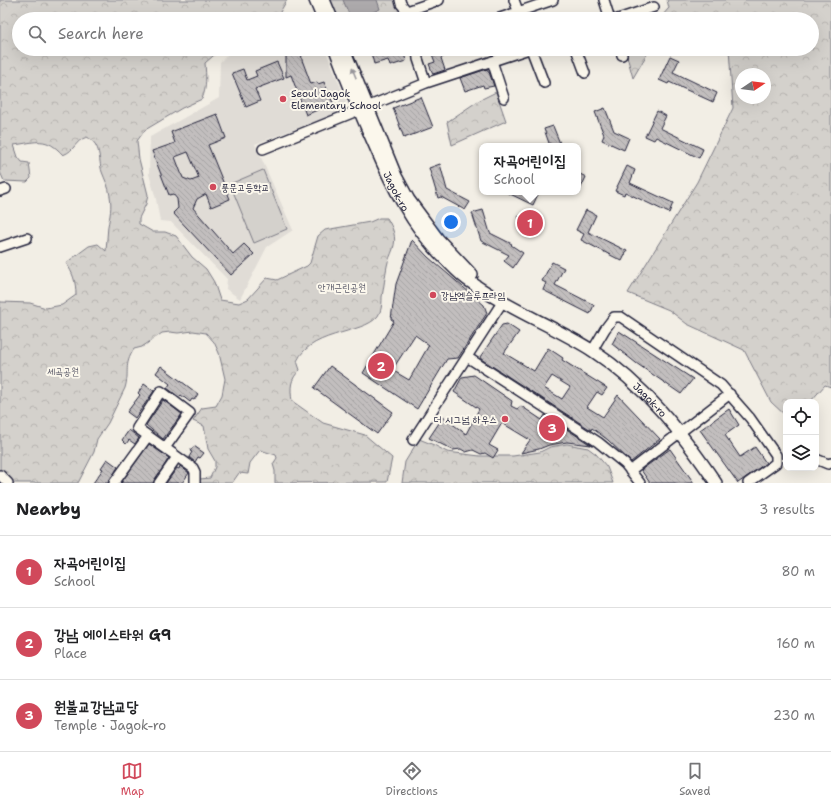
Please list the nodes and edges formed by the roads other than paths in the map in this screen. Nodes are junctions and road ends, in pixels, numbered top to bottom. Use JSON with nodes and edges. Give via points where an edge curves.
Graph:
{"nodes":[{"id":1,"x":315,"y":0,"type":"edge"},
{"id":2,"x":324,"y":0,"type":"edge"},
{"id":3,"x":400,"y":0,"type":"edge"},
{"id":4,"x":439,"y":0,"type":"edge"},
{"id":5,"x":514,"y":0,"type":"edge"},
{"id":6,"x":553,"y":0,"type":"edge"},
{"id":7,"x":604,"y":0,"type":"edge"},
{"id":8,"x":654,"y":7,"type":"dead end"},
{"id":9,"x":320,"y":12,"type":"edge"},
{"id":10,"x":329,"y":12,"type":"edge"},
{"id":11,"x":405,"y":12,"type":"edge"},
{"id":12,"x":413,"y":12,"type":"edge"},
{"id":13,"x":518,"y":12,"type":"edge"},
{"id":14,"x":526,"y":12,"type":"edge"},
{"id":15,"x":608,"y":12,"type":"edge"},
{"id":16,"x":639,"y":12,"type":"edge"},
{"id":17,"x":338,"y":56,"type":"edge"},
{"id":18,"x":346,"y":56,"type":"edge"},
{"id":19,"x":418,"y":56,"type":"edge"},
{"id":20,"x":510,"y":56,"type":"edge"},
{"id":21,"x":533,"y":56,"type":"edge"},
{"id":22,"x":579,"y":56,"type":"edge"},
{"id":23,"x":492,"y":62,"type":"junction"},
{"id":24,"x":585,"y":73,"type":"dead end"},
{"id":25,"x":426,"y":83,"type":"junction"},
{"id":26,"x":544,"y":83,"type":"dead end"},
{"id":27,"x":504,"y":98,"type":"dead end"},
{"id":28,"x":363,"y":108,"type":"junction"},
{"id":29,"x":263,"y":149,"type":"dead end"},
{"id":30,"x":27,"y":238,"type":"dead end"},
{"id":31,"x":0,"y":247,"type":"edge"},
{"id":32,"x":502,"y":302,"type":"junction"},
{"id":33,"x":592,"y":351,"type":"junction"},
{"id":34,"x":467,"y":357,"type":"junction"},
{"id":35,"x":730,"y":394,"type":"junction"},
{"id":36,"x":680,"y":432,"type":"junction"},
{"id":37,"x":148,"y":436,"type":"junction"},
{"id":38,"x":413,"y":440,"type":"dead end"},
{"id":39,"x":164,"y":448,"type":"junction"},
{"id":40,"x":177,"y":457,"type":"junction"},
{"id":41,"x":819,"y":460,"type":"edge"},
{"id":42,"x":831,"y":463,"type":"edge"},
{"id":43,"x":630,"y":471,"type":"junction"},
{"id":44,"x":0,"y":475,"type":"edge"},
{"id":45,"x":8,"y":483,"type":"edge"},
{"id":46,"x":114,"y":483,"type":"edge"},
{"id":47,"x":159,"y":483,"type":"edge"},
{"id":48,"x":195,"y":483,"type":"edge"},
{"id":49,"x":640,"y":483,"type":"edge"},
{"id":50,"x":716,"y":483,"type":"edge"},
{"id":51,"x":748,"y":483,"type":"edge"}],
"edges":[{"from":1,"to":9,"type":"main road"},
{"from":2,"to":10,"type":"main road"},
{"from":3,"to":11,"type":"street"},
{"from":4,"to":12,"type":"street"},
{"from":5,"to":13,"type":"street"},
{"from":6,"to":14,"type":"street"},
{"from":7,"to":15,"type":"street"},
{"from":8,"to":16,"type":"street"},
{"from":17,"to":28,"type":"main road","name":"Jagok-ro"},
{"from":28,"to":18,"type":"main road","name":"Jagok-ro","one_way":true},
{"from":19,"to":25,"type":"street"},
{"from":20,"to":23,"type":"street"},
{"from":21,"to":26,"type":"street"},
{"from":22,"to":24,"type":"street"},
{"from":23,"to":25,"type":"street"},
{"from":23,"to":27,"type":"street"},
{"from":25,"to":28,"type":"street"},
{"from":28,"to":29,"type":"street"},
{"from":28,"to":32,"type":"main road","name":"Jagok-ro","via":[[389,179],[402,204],[425,237],[471,283]]},
{"from":30,"to":31,"type":"street"},
{"from":32,"to":33,"type":"main road","name":"Jagok-ro"},
{"from":32,"to":34,"type":"street"},
{"from":33,"to":35,"type":"street","via":[[614,317],[621,317],[721,385]]},
{"from":33,"to":36,"type":"main road","name":"Jagok-ro","via":[[615,366],[640,388]]},
{"from":34,"to":38,"type":"street"},
{"from":34,"to":43,"type":"street","via":[[598,442]]},
{"from":35,"to":36,"type":"street"},
{"from":35,"to":51,"type":"street","via":[[781,463]]},
{"from":36,"to":43,"type":"street"},
{"from":36,"to":50,"type":"main road","name":"Jagok-ro"},
{"from":37,"to":39,"type":"street"},
{"from":37,"to":39,"type":"street","via":[[137,428],[161,391],[190,413]]},
{"from":37,"to":46,"type":"street"},
{"from":39,"to":40,"type":"street"},
{"from":40,"to":47,"type":"street"},
{"from":40,"to":48,"type":"street","via":[[193,468]]},
{"from":41,"to":42,"type":"street"},
{"from":43,"to":49,"type":"street"},
{"from":44,"to":45,"type":"street"}]}
